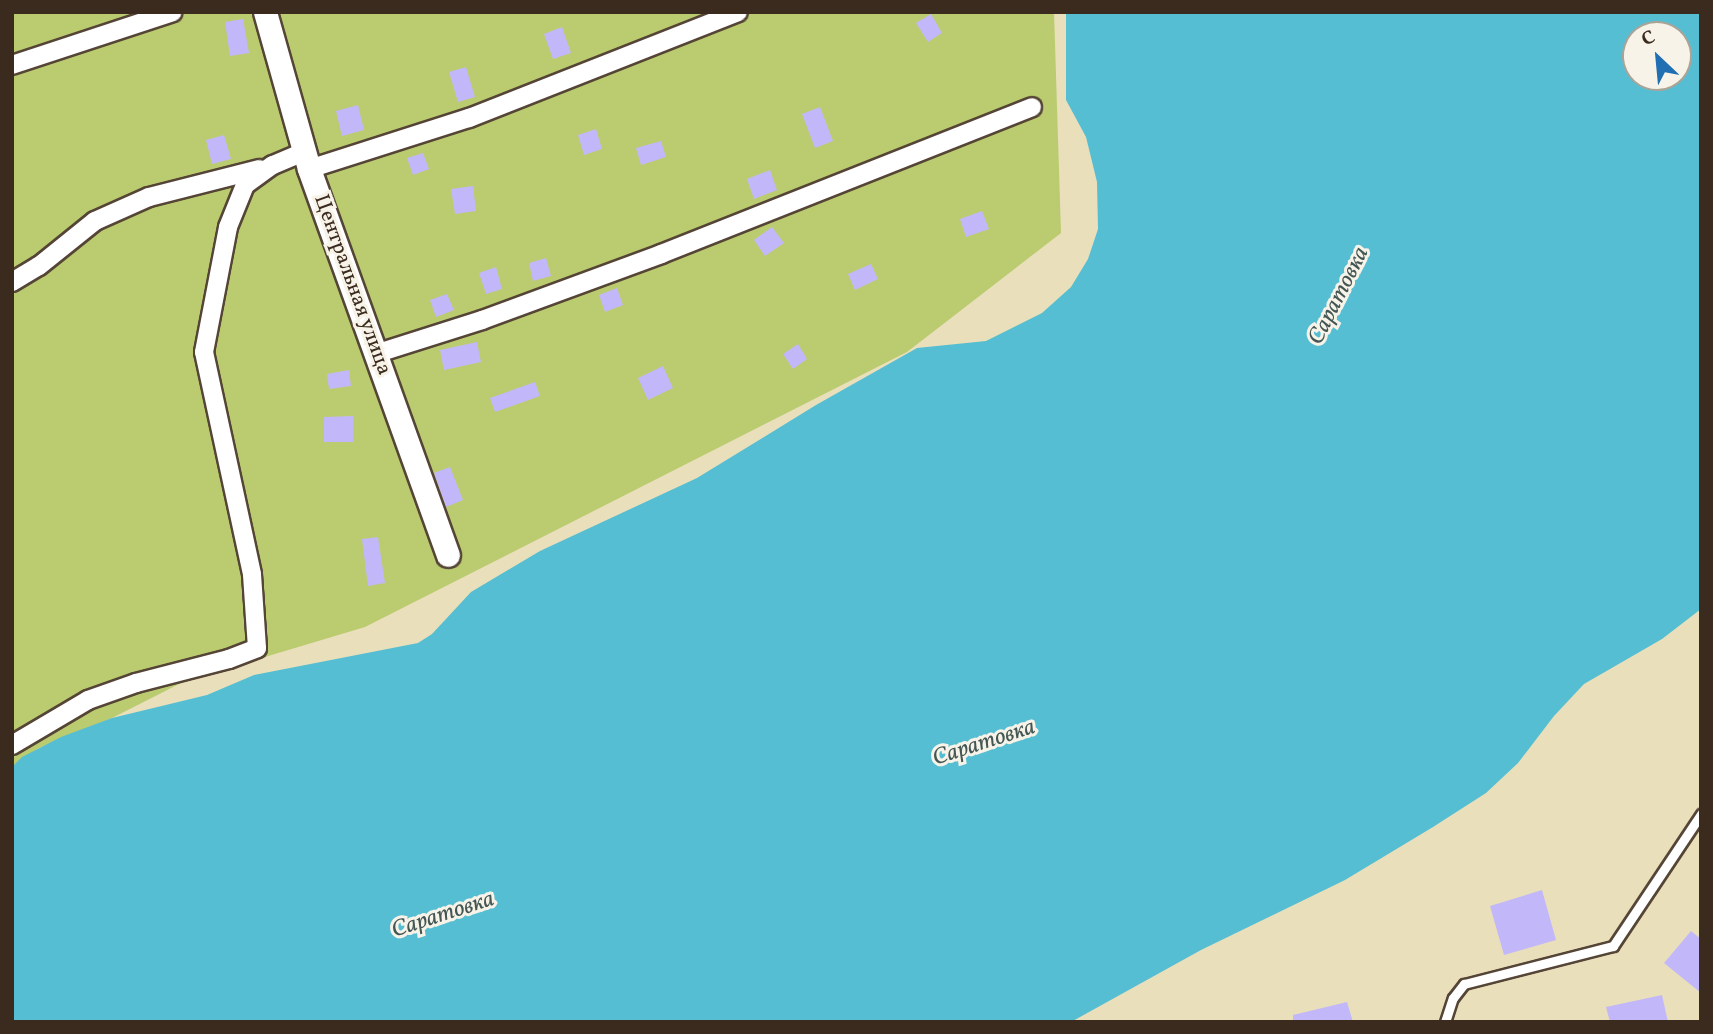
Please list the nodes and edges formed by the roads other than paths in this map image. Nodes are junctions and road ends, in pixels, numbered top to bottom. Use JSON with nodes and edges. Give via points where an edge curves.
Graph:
{"nodes":[{"id":1,"x":173,"y":12,"type":"edge"},
{"id":2,"x":265,"y":12,"type":"edge"},
{"id":3,"x":738,"y":12,"type":"edge"},
{"id":4,"x":12,"y":65,"type":"edge"},
{"id":5,"x":1032,"y":107,"type":"dead end"},
{"id":6,"x":307,"y":160,"type":"junction"},
{"id":7,"x":273,"y":165,"type":"junction"},
{"id":8,"x":12,"y":282,"type":"edge"},
{"id":9,"x":378,"y":353,"type":"junction"},
{"id":10,"x":448,"y":555,"type":"dead end"},
{"id":11,"x":12,"y":745,"type":"edge"},
{"id":12,"x":1701,"y":814,"type":"edge"},
{"id":13,"x":1445,"y":1022,"type":"edge"}],
"edges":[{"from":1,"to":4,"type":"street"},
{"from":2,"to":6,"type":"street","name":"Центральная улица"},
{"from":3,"to":6,"type":"street","via":[[469,118]]},
{"from":5,"to":9,"type":"street","via":[[661,254]]},
{"from":6,"to":7,"type":"street"},
{"from":6,"to":9,"type":"street","name":"Центральная улица"},
{"from":7,"to":8,"type":"street","via":[[149,197],[95,221]]},
{"from":7,"to":11,"type":"street","via":[[245,185],[228,227],[204,352],[252,574],[257,648],[88,700]]},
{"from":9,"to":10,"type":"street","name":"Центральная улица"},
{"from":12,"to":13,"type":"lane","via":[[1613,946],[1464,984],[1453,998]]}]}
